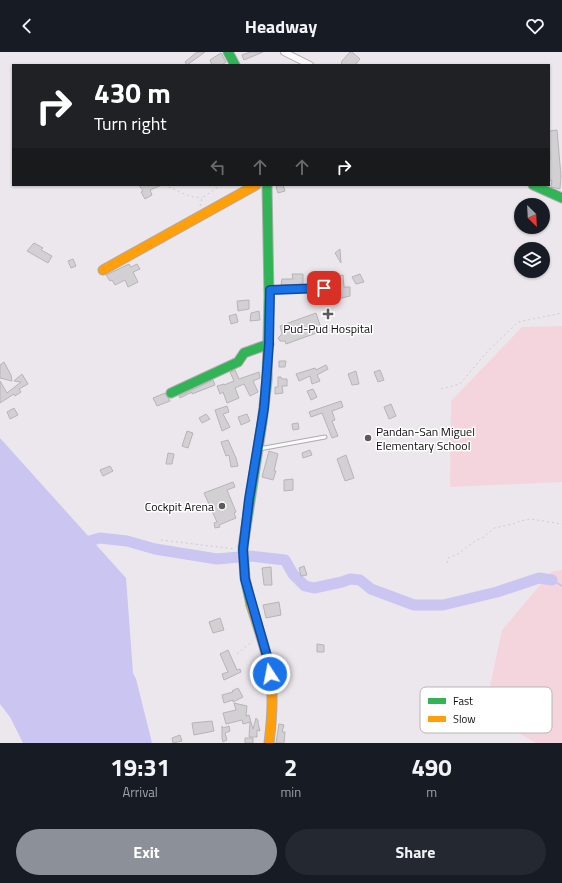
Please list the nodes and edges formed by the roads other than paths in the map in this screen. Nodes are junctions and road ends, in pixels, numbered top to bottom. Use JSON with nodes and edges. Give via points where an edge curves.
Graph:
{"nodes":[{"id":1,"x":228,"y":52,"type":"edge"},
{"id":2,"x":284,"y":52,"type":"edge"},
{"id":3,"x":234,"y":64,"type":"edge"},
{"id":4,"x":308,"y":64,"type":"edge"},
{"id":5,"x":254,"y":186,"type":"edge"},
{"id":6,"x":267,"y":186,"type":"edge"},
{"id":7,"x":535,"y":186,"type":"edge"},
{"id":8,"x":562,"y":198,"type":"edge"},
{"id":9,"x":103,"y":270,"type":"dead end"},
{"id":10,"x":324,"y":288,"type":"dead end"},
{"id":11,"x":270,"y":290,"type":"junction"},
{"id":12,"x":269,"y":344,"type":"junction"},
{"id":13,"x":171,"y":392,"type":"dead end"},
{"id":14,"x":325,"y":437,"type":"dead end"},
{"id":15,"x":257,"y":449,"type":"junction"},
{"id":16,"x":270,"y":743,"type":"edge"}],
"edges":[{"from":1,"to":3,"type":"main road"},
{"from":2,"to":4,"type":"street"},
{"from":5,"to":9,"type":"main road"},
{"from":6,"to":11,"type":"main road"},
{"from":7,"to":8,"type":"main road"},
{"from":10,"to":11,"type":"street"},
{"from":11,"to":12,"type":"main road"},
{"from":12,"to":13,"type":"main road","via":[[244,353],[238,362]]},
{"from":12,"to":15,"type":"main road","via":[[264,408]]},
{"from":14,"to":15,"type":"lane"},
{"from":15,"to":16,"type":"main road","via":[[243,550],[245,579],[269,663],[272,685]]}]}
